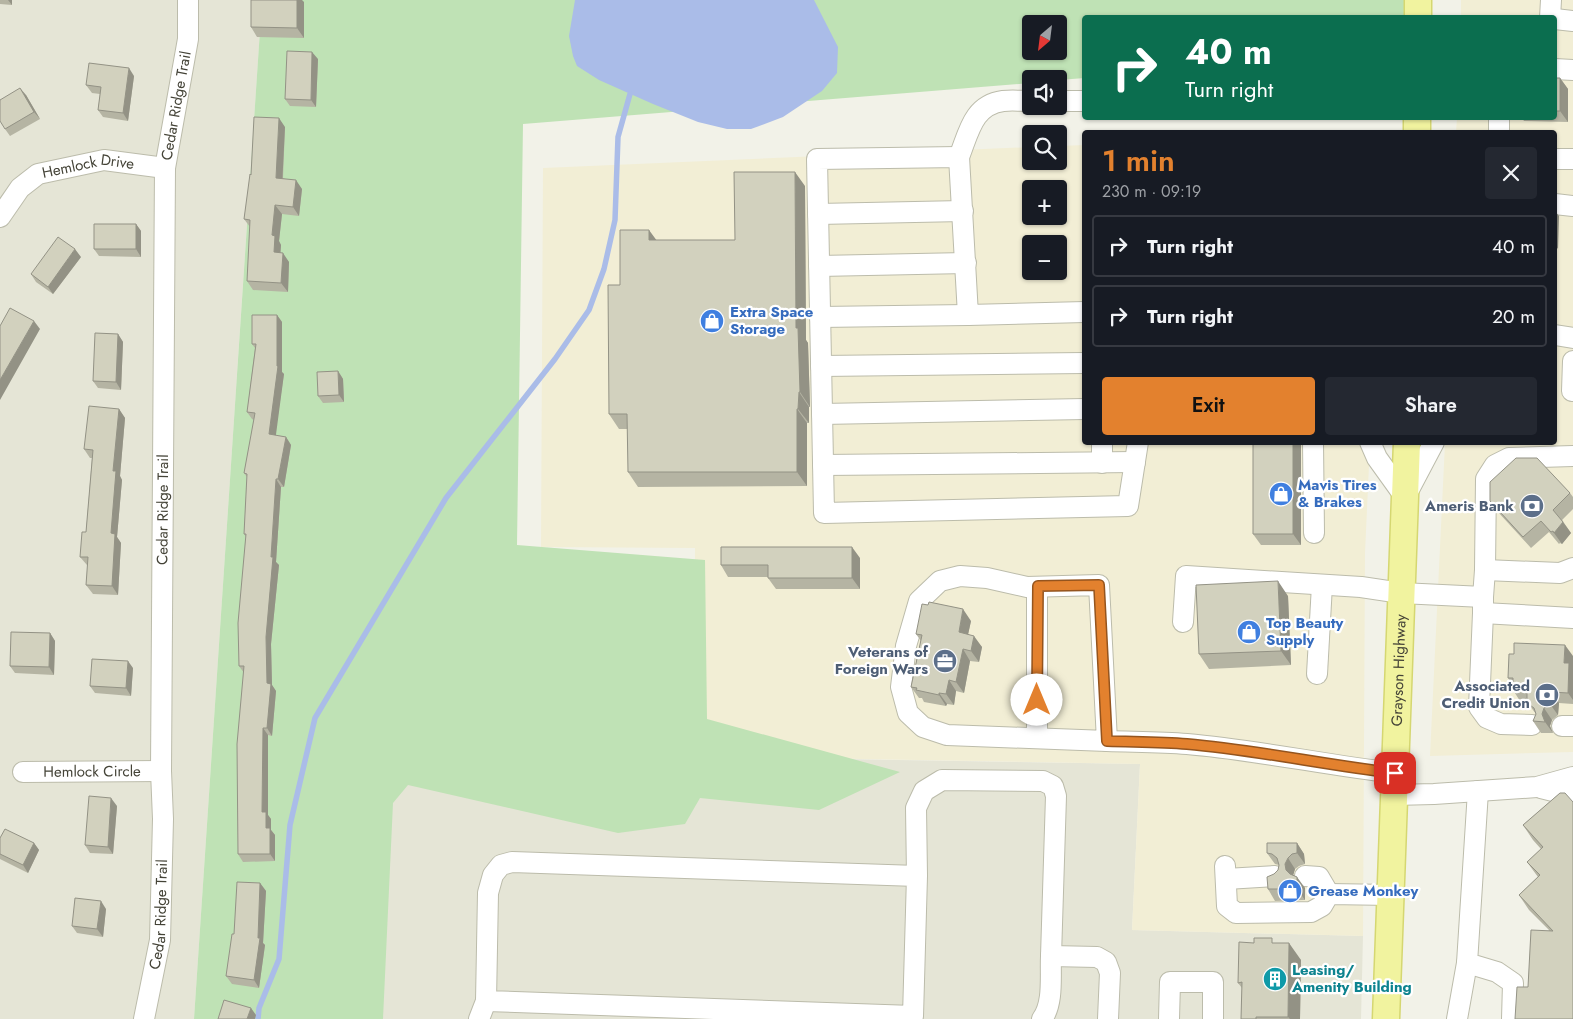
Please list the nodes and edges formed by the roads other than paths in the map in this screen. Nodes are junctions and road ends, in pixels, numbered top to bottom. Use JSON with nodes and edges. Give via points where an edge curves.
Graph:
{"nodes":[{"id":1,"x":188,"y":0,"type":"edge"},
{"id":2,"x":1418,"y":0,"type":"edge"},
{"id":3,"x":1551,"y":0,"type":"edge"},
{"id":4,"x":1418,"y":15,"type":"edge"},
{"id":5,"x":1550,"y":15,"type":"edge"},
{"id":6,"x":1557,"y":19,"type":"edge"},
{"id":7,"x":1573,"y":21,"type":"edge"},
{"id":8,"x":1557,"y":69,"type":"edge"},
{"id":9,"x":1573,"y":70,"type":"edge"},
{"id":10,"x":1022,"y":101,"type":"edge"},
{"id":11,"x":1067,"y":101,"type":"edge"},
{"id":12,"x":1082,"y":101,"type":"edge"},
{"id":13,"x":959,"y":157,"type":"junction"},
{"id":14,"x":1557,"y":159,"type":"edge"},
{"id":15,"x":1573,"y":159,"type":"edge"},
{"id":16,"x":165,"y":168,"type":"junction"},
{"id":17,"x":1557,"y":204,"type":"edge"},
{"id":18,"x":1573,"y":206,"type":"edge"},
{"id":19,"x":963,"y":211,"type":"junction"},
{"id":20,"x":818,"y":214,"type":"junction"},
{"id":21,"x":0,"y":217,"type":"edge"},
{"id":22,"x":966,"y":263,"type":"junction"},
{"id":23,"x":819,"y":266,"type":"junction"},
{"id":24,"x":1082,"y":312,"type":"edge"},
{"id":25,"x":968,"y":315,"type":"junction"},
{"id":26,"x":820,"y":317,"type":"junction"},
{"id":27,"x":1557,"y":335,"type":"edge"},
{"id":28,"x":1573,"y":338,"type":"edge"},
{"id":29,"x":1573,"y":361,"type":"edge"},
{"id":30,"x":1082,"y":363,"type":"edge"},
{"id":31,"x":821,"y":366,"type":"junction"},
{"id":32,"x":1567,"y":391,"type":"edge"},
{"id":33,"x":1082,"y":409,"type":"edge"},
{"id":34,"x":822,"y":414,"type":"junction"},
{"id":35,"x":1102,"y":445,"type":"edge"},
{"id":36,"x":1138,"y":445,"type":"edge"},
{"id":37,"x":1313,"y":445,"type":"edge"},
{"id":38,"x":1371,"y":445,"type":"edge"},
{"id":39,"x":1407,"y":445,"type":"edge"},
{"id":40,"x":1432,"y":445,"type":"edge"},
{"id":41,"x":1573,"y":456,"type":"edge"},
{"id":42,"x":1135,"y":462,"type":"junction"},
{"id":43,"x":1102,"y":463,"type":"junction"},
{"id":44,"x":823,"y":465,"type":"junction"},
{"id":45,"x":1405,"y":497,"type":"junction"},
{"id":46,"x":1314,"y":533,"type":"dead end"},
{"id":47,"x":1573,"y":568,"type":"edge"},
{"id":48,"x":1484,"y":570,"type":"junction"},
{"id":49,"x":1322,"y":585,"type":"junction"},
{"id":50,"x":1038,"y":586,"type":"junction"},
{"id":51,"x":1401,"y":593,"type":"junction"},
{"id":52,"x":1483,"y":605,"type":"junction"},
{"id":53,"x":1573,"y":618,"type":"edge"},
{"id":54,"x":1183,"y":622,"type":"dead end"},
{"id":55,"x":1317,"y":674,"type":"dead end"},
{"id":56,"x":1532,"y":725,"type":"edge"},
{"id":57,"x":1037,"y":738,"type":"junction"},
{"id":58,"x":1107,"y":741,"type":"junction"},
{"id":59,"x":161,"y":771,"type":"junction"},
{"id":60,"x":23,"y":772,"type":"dead end"},
{"id":61,"x":1573,"y":777,"type":"edge"},
{"id":62,"x":1395,"y":784,"type":"junction"},
{"id":63,"x":1537,"y":787,"type":"junction"},
{"id":64,"x":1478,"y":791,"type":"junction"},
{"id":65,"x":1573,"y":796,"type":"edge"},
{"id":66,"x":916,"y":876,"type":"junction"},
{"id":67,"x":1275,"y":876,"type":"edge"},
{"id":68,"x":1305,"y":876,"type":"dead end"},
{"id":69,"x":1329,"y":894,"type":"junction"},
{"id":70,"x":1391,"y":895,"type":"junction"},
{"id":71,"x":1051,"y":956,"type":"junction"},
{"id":72,"x":1467,"y":964,"type":"junction"},
{"id":73,"x":482,"y":1010,"type":"edge"},
{"id":74,"x":915,"y":1017,"type":"edge"},
{"id":75,"x":144,"y":1019,"type":"edge"},
{"id":76,"x":1042,"y":1019,"type":"edge"},
{"id":77,"x":1108,"y":1019,"type":"edge"},
{"id":78,"x":1169,"y":1019,"type":"edge"},
{"id":79,"x":1213,"y":1019,"type":"edge"},
{"id":80,"x":1386,"y":1019,"type":"edge"},
{"id":81,"x":1457,"y":1019,"type":"edge"},
{"id":82,"x":1512,"y":1019,"type":"edge"}],
"edges":[{"from":1,"to":16,"type":"street","name":"Cedar Ridge Trail","via":[[188,39]]},
{"from":2,"to":4,"type":"main road"},
{"from":3,"to":5,"type":"street"},
{"from":6,"to":7,"type":"street"},
{"from":8,"to":9,"type":"street"},
{"from":10,"to":13,"type":"street","via":[[1005,100],[984,108],[976,116]]},
{"from":11,"to":12,"type":"street"},
{"from":13,"to":19,"type":"street"},
{"from":13,"to":20,"type":"street","via":[[817,159]]},
{"from":14,"to":15,"type":"street"},
{"from":16,"to":21,"type":"street","name":"Hemlock Drive","via":[[104,160],[38,174],[20,188]]},
{"from":16,"to":59,"type":"street","name":"Cedar Ridge Trail"},
{"from":17,"to":18,"type":"street"},
{"from":19,"to":20,"type":"street"},
{"from":19,"to":22,"type":"street"},
{"from":20,"to":23,"type":"street"},
{"from":22,"to":23,"type":"street"},
{"from":22,"to":25,"type":"street"},
{"from":23,"to":26,"type":"street"},
{"from":24,"to":25,"type":"street"},
{"from":25,"to":26,"type":"street"},
{"from":26,"to":31,"type":"street"},
{"from":27,"to":28,"type":"street"},
{"from":29,"to":32,"type":"street"},
{"from":30,"to":31,"type":"street"},
{"from":31,"to":34,"type":"street"},
{"from":33,"to":34,"type":"street"},
{"from":34,"to":44,"type":"street"},
{"from":35,"to":43,"type":"street"},
{"from":36,"to":42,"type":"street"},
{"from":37,"to":46,"type":"street"},
{"from":38,"to":45,"type":"street"},
{"from":39,"to":45,"type":"main road","name":"Grayson Highway"},
{"from":40,"to":45,"type":"street"},
{"from":41,"to":48,"type":"street","via":[[1509,458],[1495,466],[1486,479]]},
{"from":42,"to":43,"type":"street"},
{"from":42,"to":44,"type":"street","via":[[1128,506],[824,513]]},
{"from":43,"to":44,"type":"street"},
{"from":45,"to":51,"type":"main road","name":"Grayson Highway"},
{"from":47,"to":48,"type":"street","via":[[1560,573]]},
{"from":48,"to":52,"type":"street"},
{"from":49,"to":51,"type":"street"},
{"from":49,"to":54,"type":"street","via":[[1186,576]]},
{"from":49,"to":55,"type":"street"},
{"from":50,"to":57,"type":"street"},
{"from":50,"to":57,"type":"street","via":[[960,576],[940,581],[919,601],[906,646],[901,687],[908,713],[922,727],[948,735]]},
{"from":50,"to":58,"type":"street","via":[[1099,585]]},
{"from":51,"to":52,"type":"street"},
{"from":51,"to":62,"type":"main road","name":"Grayson Highway"},
{"from":52,"to":53,"type":"street"},
{"from":52,"to":56,"type":"street","via":[[1479,707],[1487,718],[1501,724]]},
{"from":57,"to":58,"type":"street"},
{"from":58,"to":62,"type":"street","via":[[1186,744],[1281,755],[1360,769]]},
{"from":59,"to":60,"type":"street","name":"Hemlock Circle"},
{"from":59,"to":75,"type":"street","name":"Cedar Ridge Trail","via":[[160,940]]},
{"from":61,"to":63,"type":"street"},
{"from":62,"to":64,"type":"street"},
{"from":62,"to":70,"type":"main road","name":"Grayson Highway"},
{"from":63,"to":64,"type":"street"},
{"from":63,"to":65,"type":"street"},
{"from":64,"to":72,"type":"street"},
{"from":66,"to":71,"type":"street","via":[[916,808],[924,790],[942,780],[1043,781],[1053,786],[1056,796]]},
{"from":66,"to":73,"type":"street","via":[[512,862],[501,865],[493,875],[488,893]]},
{"from":66,"to":74,"type":"street"},
{"from":67,"to":69,"type":"street","via":[[1225,872],[1227,906],[1236,913],[1311,912],[1322,906]]},
{"from":68,"to":69,"type":"street","via":[[1319,877]]},
{"from":69,"to":70,"type":"street"},
{"from":70,"to":80,"type":"main road","name":"Grayson Highway"},
{"from":71,"to":76,"type":"street","via":[[1050,996]]},
{"from":71,"to":77,"type":"street","via":[[1097,957],[1106,962],[1110,973]]},
{"from":72,"to":81,"type":"street"},
{"from":72,"to":82,"type":"street","via":[[1497,972],[1513,983]]},
{"from":73,"to":74,"type":"street"},
{"from":78,"to":79,"type":"street","via":[[1170,982],[1213,982]]}]}
